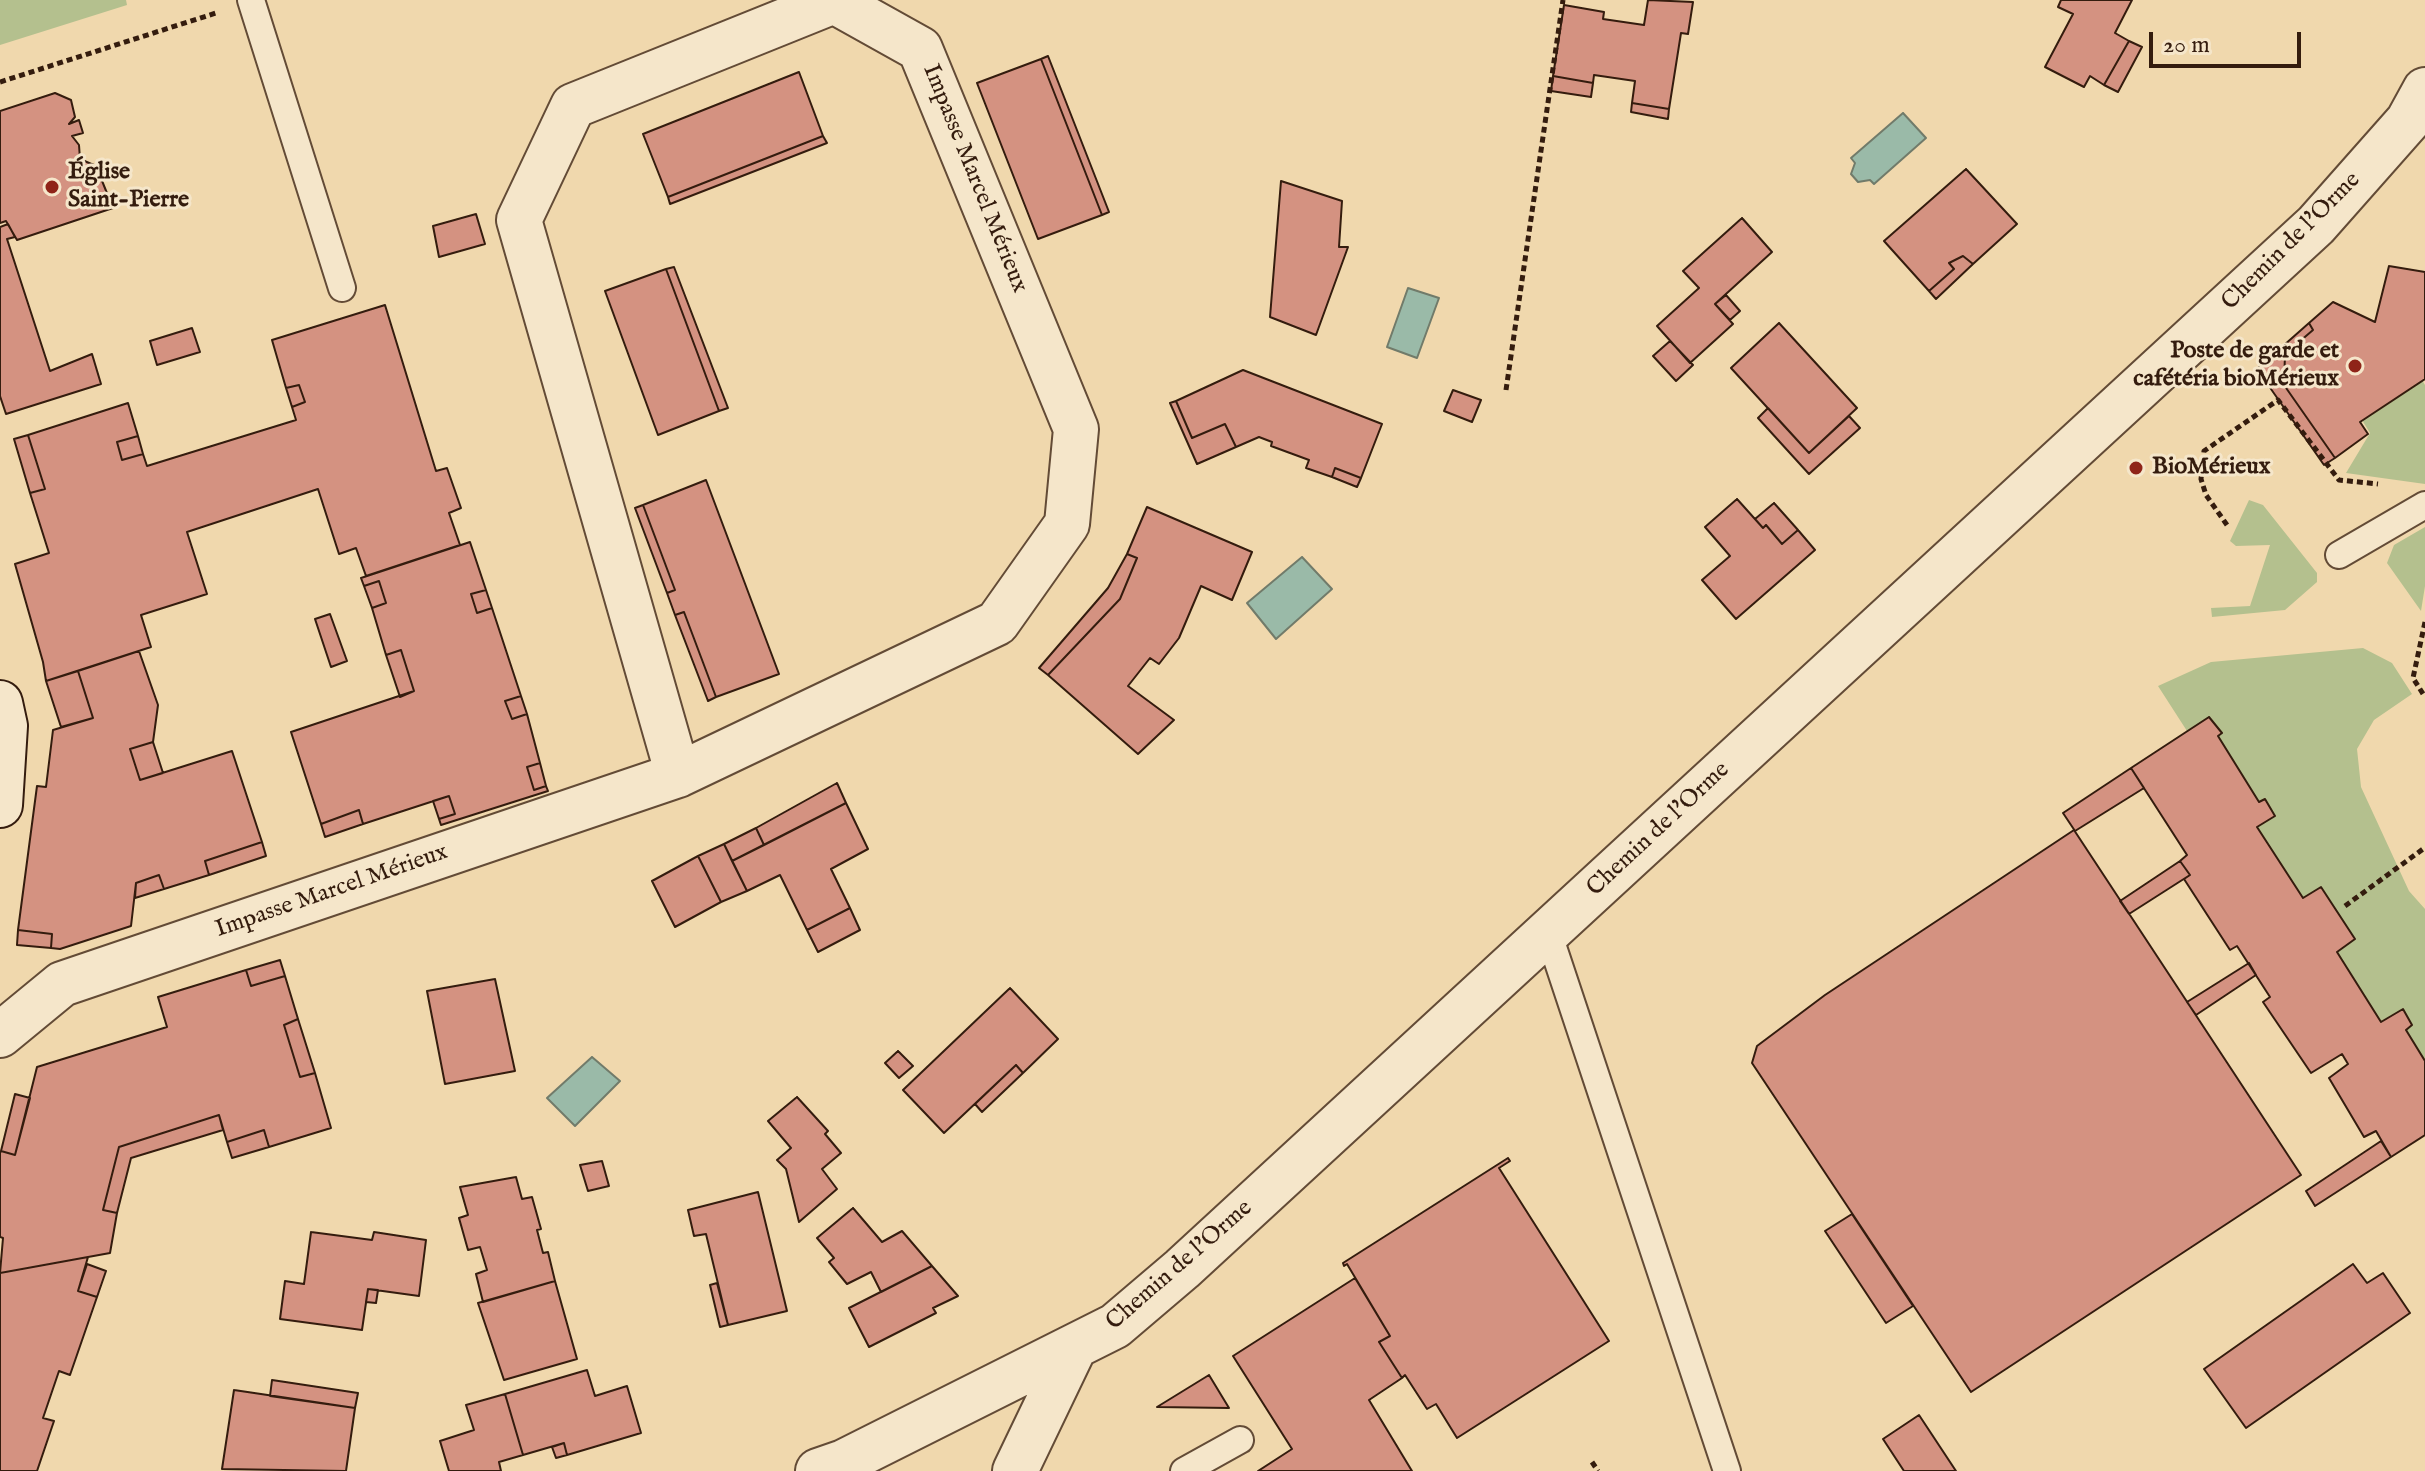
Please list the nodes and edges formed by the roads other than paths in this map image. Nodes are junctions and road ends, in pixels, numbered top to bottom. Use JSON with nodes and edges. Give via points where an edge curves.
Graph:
{"nodes":[{"id":1,"x":251,"y":1,"type":"edge"},
{"id":2,"x":2425,"y":90,"type":"edge"},
{"id":3,"x":342,"y":288,"type":"dead end"},
{"id":4,"x":2425,"y":505,"type":"edge"},
{"id":5,"x":2339,"y":555,"type":"dead end"},
{"id":6,"x":0,"y":703,"type":"edge"},
{"id":7,"x":678,"y":775,"type":"junction"},
{"id":8,"x":0,"y":805,"type":"edge"},
{"id":9,"x":1548,"y":932,"type":"junction"},
{"id":10,"x":0,"y":1035,"type":"edge"},
{"id":11,"x":1074,"y":1348,"type":"junction"},
{"id":12,"x":1240,"y":1440,"type":"dead end"},
{"id":13,"x":818,"y":1471,"type":"edge"},
{"id":14,"x":1015,"y":1471,"type":"edge"},
{"id":15,"x":1184,"y":1471,"type":"edge"},
{"id":16,"x":1727,"y":1471,"type":"edge"}],
"edges":[{"from":1,"to":3,"type":"lane"},
{"from":2,"to":9,"type":"street","name":"Chemin de l'Orme","via":[[2408,121],[2316,225]]},
{"from":4,"to":5,"type":"lane"},
{"from":6,"to":8,"type":"street","via":[[5,726]]},
{"from":7,"to":7,"type":"street","name":"Impasse Marcel Mérieux","via":[[997,623],[1067,524],[1076,429],[920,49],[834,1],[573,106],[519,220]]},
{"from":7,"to":10,"type":"street","name":"Impasse Marcel Mérieux","via":[[62,984]]},
{"from":9,"to":11,"type":"street","name":"Chemin de l'Orme","via":[[1182,1269],[1115,1326]]},
{"from":9,"to":16,"type":"lane"},
{"from":11,"to":13,"type":"street","name":"Chemin de l'Orme"},
{"from":11,"to":14,"type":"street"},
{"from":12,"to":15,"type":"lane"}]}
